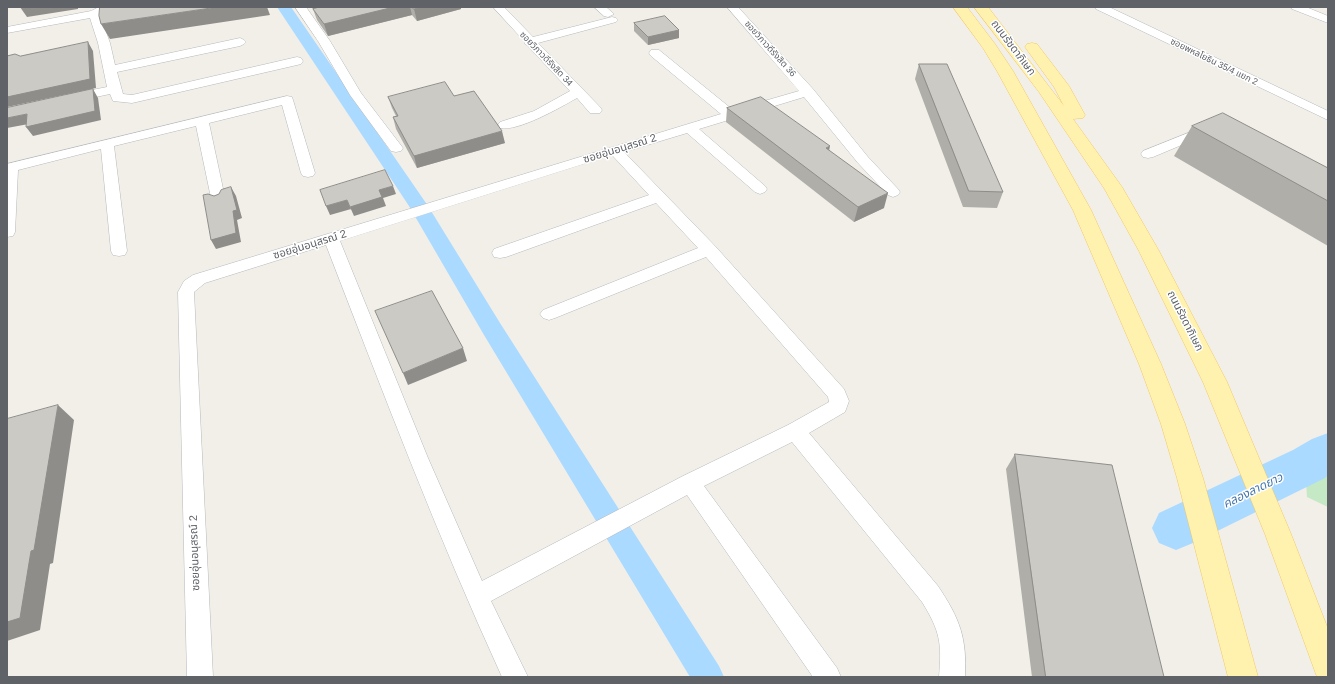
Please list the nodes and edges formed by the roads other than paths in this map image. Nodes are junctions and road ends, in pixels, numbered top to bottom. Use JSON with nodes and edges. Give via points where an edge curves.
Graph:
{"nodes":[{"id":1,"x":105,"y":7,"type":"edge"},
{"id":2,"x":300,"y":7,"type":"edge"},
{"id":3,"x":498,"y":7,"type":"edge"},
{"id":4,"x":599,"y":7,"type":"edge"},
{"id":5,"x":732,"y":7,"type":"edge"},
{"id":6,"x":944,"y":7,"type":"edge"},
{"id":7,"x":960,"y":7,"type":"edge"},
{"id":8,"x":981,"y":7,"type":"edge"},
{"id":9,"x":1100,"y":7,"type":"edge"},
{"id":10,"x":1296,"y":7,"type":"edge"},
{"id":11,"x":94,"y":14,"type":"junction"},
{"id":12,"x":1328,"y":20,"type":"edge"},
{"id":13,"x":7,"y":30,"type":"edge"},
{"id":14,"x":240,"y":42,"type":"dead end"},
{"id":15,"x":529,"y":42,"type":"junction"},
{"id":16,"x":655,"y":52,"type":"dead end"},
{"id":17,"x":297,"y":61,"type":"dead end"},
{"id":18,"x":111,"y":70,"type":"junction"},
{"id":19,"x":114,"y":89,"type":"junction"},
{"id":20,"x":578,"y":92,"type":"junction"},
{"id":21,"x":808,"y":92,"type":"junction"},
{"id":22,"x":60,"y":101,"type":"edge"},
{"id":23,"x":595,"y":110,"type":"dead end"},
{"id":24,"x":731,"y":115,"type":"junction"},
{"id":25,"x":1328,"y":116,"type":"edge"},
{"id":26,"x":202,"y":121,"type":"junction"},
{"id":27,"x":505,"y":124,"type":"dead end"},
{"id":28,"x":1035,"y":124,"type":"junction"},
{"id":29,"x":690,"y":128,"type":"junction"},
{"id":30,"x":1198,"y":133,"type":"dead end"},
{"id":31,"x":107,"y":144,"type":"junction"},
{"id":32,"x":396,"y":148,"type":"dead end"},
{"id":33,"x":615,"y":150,"type":"junction"},
{"id":34,"x":1148,"y":154,"type":"dead end"},
{"id":35,"x":9,"y":167,"type":"edge"},
{"id":36,"x":308,"y":173,"type":"dead end"},
{"id":37,"x":760,"y":189,"type":"dead end"},
{"id":38,"x":893,"y":192,"type":"dead end"},
{"id":39,"x":659,"y":197,"type":"junction"},
{"id":40,"x":218,"y":198,"type":"edge"},
{"id":41,"x":7,"y":232,"type":"edge"},
{"id":42,"x":331,"y":239,"type":"junction"},
{"id":43,"x":709,"y":250,"type":"junction"},
{"id":44,"x":119,"y":252,"type":"dead end"},
{"id":45,"x":500,"y":253,"type":"dead end"},
{"id":46,"x":549,"y":314,"type":"dead end"},
{"id":47,"x":795,"y":431,"type":"junction"},
{"id":48,"x":690,"y":483,"type":"junction"},
{"id":49,"x":477,"y":596,"type":"junction"},
{"id":50,"x":1328,"y":668,"type":"edge"},
{"id":51,"x":200,"y":677,"type":"edge"},
{"id":52,"x":515,"y":677,"type":"edge"},
{"id":53,"x":828,"y":677,"type":"edge"},
{"id":54,"x":952,"y":677,"type":"edge"},
{"id":55,"x":1243,"y":677,"type":"edge"}],
"edges":[{"from":1,"to":11,"type":"street"},
{"from":2,"to":32,"type":"street","via":[[328,46],[356,94]]},
{"from":3,"to":15,"type":"street","name":"ซอยวิภาวดีรังสิต 34"},
{"from":4,"to":15,"type":"street","via":[[610,17]]},
{"from":5,"to":21,"type":"street","name":"ซอยวิภาวดีรังสิต 36"},
{"from":6,"to":28,"type":"main road","via":[[994,78]]},
{"from":7,"to":28,"type":"main road","name":"ถนนรัชดาภิเษก","via":[[990,48]]},
{"from":8,"to":50,"type":"main road","name":"ถนนรัชดาภิเษก","via":[[1018,42],[1113,187],[1149,251],[1215,382],[1278,534]]},
{"from":9,"to":25,"type":"street","name":"ซอยพหลโยธิน 35/4 แยก 2"},
{"from":10,"to":12,"type":"street"},
{"from":11,"to":13,"type":"street"},
{"from":11,"to":18,"type":"street","via":[[100,44]]},
{"from":14,"to":18,"type":"street"},
{"from":15,"to":20,"type":"street","name":"ซอยวิภาวดีรังสิต 34"},
{"from":16,"to":24,"type":"street"},
{"from":17,"to":19,"type":"street","via":[[132,99],[118,98]]},
{"from":18,"to":19,"type":"street"},
{"from":19,"to":22,"type":"street"},
{"from":20,"to":23,"type":"street","name":"ซอยวิภาวดีรังสิต 34"},
{"from":20,"to":27,"type":"street","via":[[539,114]]},
{"from":21,"to":24,"type":"street","name":"ซอยอุ่นอนุสรณ์ 2"},
{"from":21,"to":38,"type":"street","name":"ซอยวิภาวดีรังสิต 36","via":[[863,160]]},
{"from":24,"to":29,"type":"street","name":"ซอยอุ่นอนุสรณ์ 2"},
{"from":26,"to":31,"type":"street"},
{"from":26,"to":36,"type":"street","via":[[287,100]]},
{"from":26,"to":40,"type":"street"},
{"from":28,"to":55,"type":"main road","name":"ถนนรัชดาภิเษก","via":[[1087,218],[1173,424],[1194,491]]},
{"from":29,"to":33,"type":"street","name":"ซอยอุ่นอนุสรณ์ 2"},
{"from":29,"to":37,"type":"street"},
{"from":30,"to":34,"type":"street"},
{"from":31,"to":35,"type":"street"},
{"from":31,"to":44,"type":"street"},
{"from":33,"to":39,"type":"street"},
{"from":33,"to":42,"type":"street","name":"ซอยอุ่นอนุสรณ์ 2"},
{"from":35,"to":41,"type":"street"},
{"from":39,"to":43,"type":"street"},
{"from":39,"to":45,"type":"street"},
{"from":42,"to":49,"type":"street","via":[[418,458]]},
{"from":42,"to":51,"type":"street","name":"ซอยอุ่นอนุสรณ์ 2","via":[[199,280],[187,289]]},
{"from":43,"to":46,"type":"street"},
{"from":43,"to":47,"type":"street","via":[[837,394],[838,406]]},
{"from":47,"to":48,"type":"street"},
{"from":47,"to":54,"type":"street","via":[[930,594],[942,612],[951,630],[954,655]]},
{"from":48,"to":49,"type":"street"},
{"from":48,"to":53,"type":"street"},
{"from":49,"to":52,"type":"street"}]}
